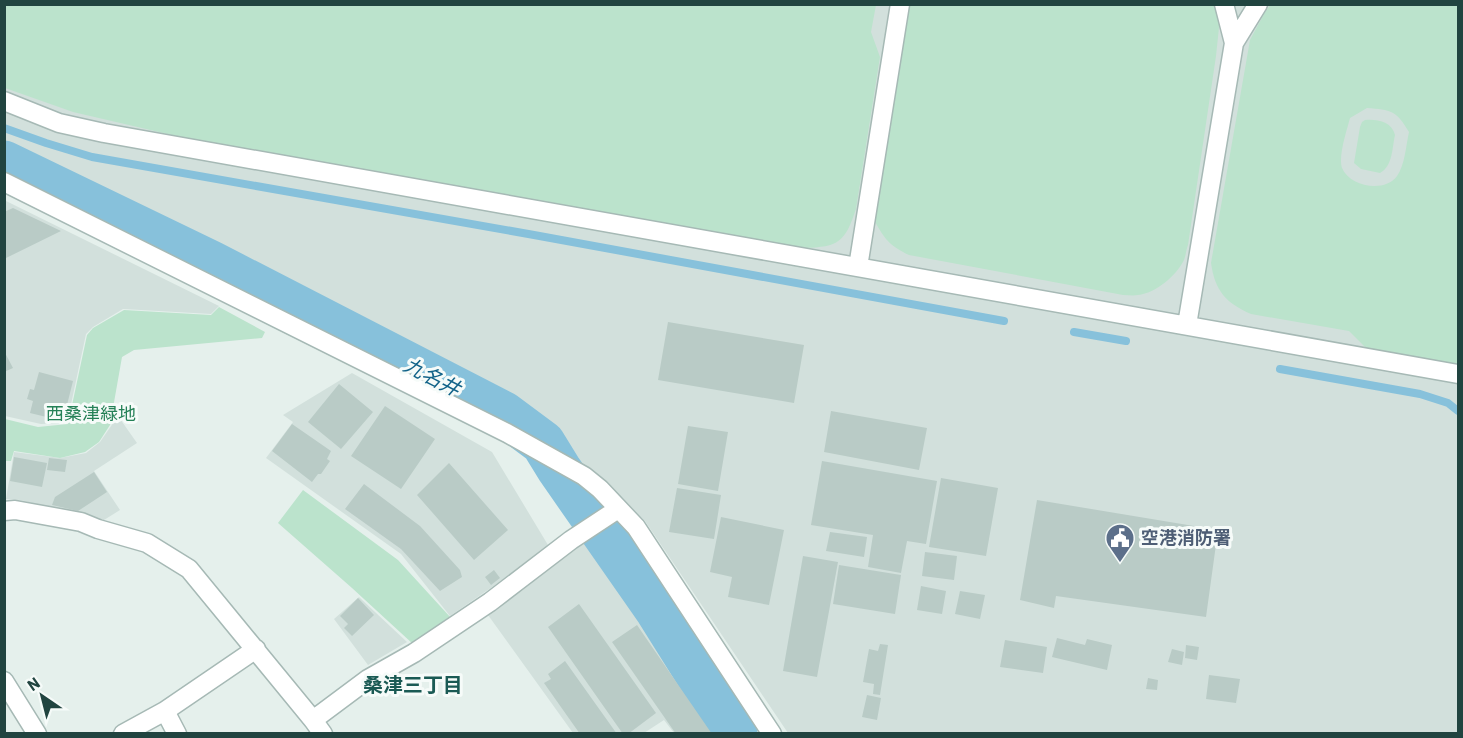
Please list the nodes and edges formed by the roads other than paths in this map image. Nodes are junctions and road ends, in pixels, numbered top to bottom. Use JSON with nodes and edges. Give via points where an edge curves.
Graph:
{"nodes":[{"id":1,"x":900,"y":4,"type":"edge"},
{"id":2,"x":1224,"y":4,"type":"edge"},
{"id":3,"x":1258,"y":4,"type":"edge"},
{"id":4,"x":1234,"y":43,"type":"junction"},
{"id":5,"x":4,"y":101,"type":"edge"},
{"id":6,"x":4,"y":182,"type":"edge"},
{"id":7,"x":858,"y":267,"type":"junction"},
{"id":8,"x":1186,"y":326,"type":"junction"},
{"id":9,"x":1458,"y":374,"type":"edge"},
{"id":10,"x":618,"y":508,"type":"junction"},
{"id":11,"x":4,"y":511,"type":"edge"},
{"id":12,"x":256,"y":649,"type":"junction"},
{"id":13,"x":4,"y":681,"type":"edge"},
{"id":14,"x":165,"y":711,"type":"junction"},
{"id":15,"x":318,"y":727,"type":"edge"},
{"id":16,"x":37,"y":734,"type":"edge"},
{"id":17,"x":123,"y":734,"type":"edge"},
{"id":18,"x":177,"y":734,"type":"edge"},
{"id":19,"x":772,"y":734,"type":"edge"}],
"edges":[{"from":1,"to":7,"type":"street"},
{"from":2,"to":4,"type":"street"},
{"from":3,"to":4,"type":"street"},
{"from":4,"to":8,"type":"street"},
{"from":5,"to":7,"type":"street","via":[[59,123],[104,133]]},
{"from":6,"to":10,"type":"street","via":[[507,433],[584,476]]},
{"from":7,"to":8,"type":"street"},
{"from":8,"to":9,"type":"street"},
{"from":10,"to":15,"type":"street","via":[[490,602],[368,679]]},
{"from":10,"to":19,"type":"street","via":[[636,527]]},
{"from":11,"to":12,"type":"street","via":[[81,522],[147,543],[189,569]]},
{"from":12,"to":14,"type":"street"},
{"from":12,"to":15,"type":"street"},
{"from":13,"to":16,"type":"street"},
{"from":14,"to":17,"type":"street"},
{"from":14,"to":18,"type":"street"}]}
